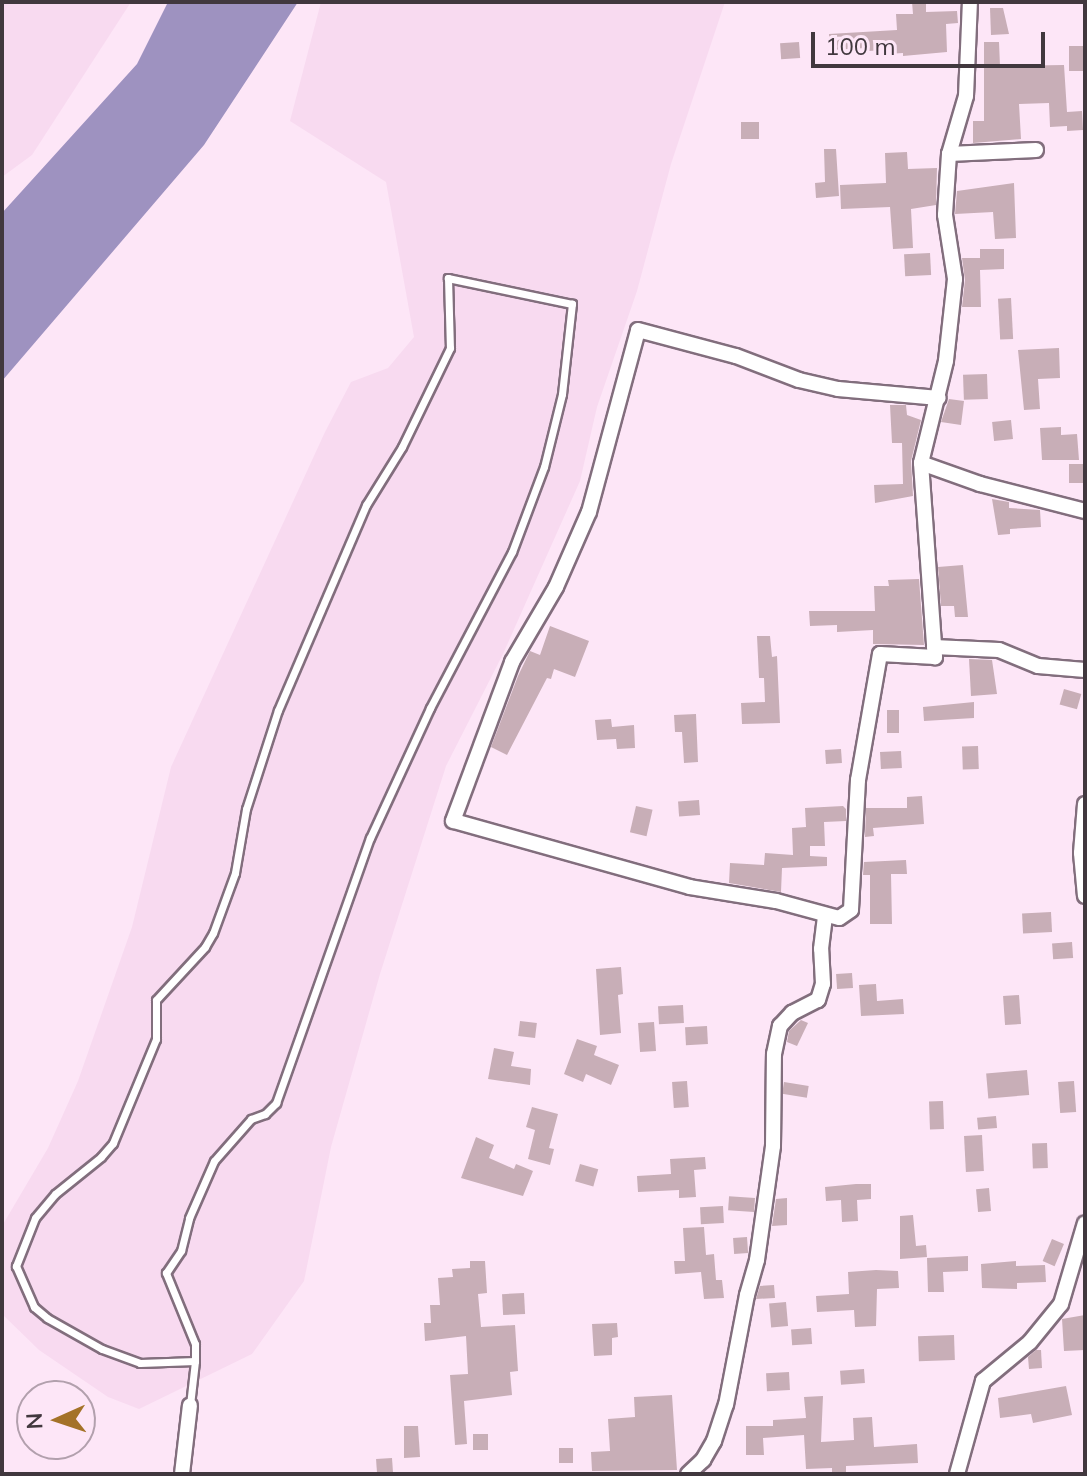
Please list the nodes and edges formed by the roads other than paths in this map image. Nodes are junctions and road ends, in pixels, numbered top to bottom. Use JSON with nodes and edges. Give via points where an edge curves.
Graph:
{"nodes":[{"id":1,"x":970,"y":2,"type":"edge"},
{"id":2,"x":1036,"y":150,"type":"dead end"},
{"id":3,"x":949,"y":154,"type":"junction"},
{"id":4,"x":939,"y":398,"type":"junction"},
{"id":5,"x":921,"y":463,"type":"junction"},
{"id":6,"x":1085,"y":511,"type":"edge"},
{"id":7,"x":934,"y":647,"type":"junction"},
{"id":8,"x":1085,"y":670,"type":"edge"},
{"id":9,"x":1085,"y":804,"type":"edge"},
{"id":10,"x":1085,"y":896,"type":"edge"},
{"id":11,"x":825,"y":915,"type":"junction"},
{"id":12,"x":1085,"y":1223,"type":"edge"},
{"id":13,"x":195,"y":1361,"type":"junction"},
{"id":14,"x":190,"y":1405,"type":"joint"},
{"id":15,"x":182,"y":1474,"type":"edge"},
{"id":16,"x":688,"y":1474,"type":"edge"},
{"id":17,"x":957,"y":1474,"type":"edge"}],
"edges":[{"from":1,"to":3,"type":"street","via":[[966,96]]},
{"from":2,"to":3,"type":"street"},
{"from":3,"to":4,"type":"street","via":[[945,215],[955,279]]},
{"from":4,"to":5,"type":"street"},
{"from":4,"to":11,"type":"street","via":[[838,389],[638,330],[589,512],[556,587],[512,662],[453,821],[690,887]]},
{"from":5,"to":6,"type":"street"},
{"from":5,"to":7,"type":"street"},
{"from":7,"to":8,"type":"street","via":[[999,650],[1038,666]]},
{"from":7,"to":11,"type":"street","via":[[935,657],[880,654],[858,780],[851,910],[839,918]]},
{"from":9,"to":10,"type":"street"},
{"from":11,"to":16,"type":"street","via":[[818,1000],[780,1026],[774,1054],[773,1146],[757,1260],[726,1405],[708,1450]]},
{"from":12,"to":17,"type":"street","via":[[1061,1304],[1030,1342],[983,1381]]},
{"from":13,"to":13,"type":"lane","via":[[195,1344],[166,1273],[181,1251],[214,1161],[251,1119],[276,1103],[370,838],[430,708],[512,552],[544,467],[562,394],[572,304],[448,278],[450,348],[402,447],[366,505],[278,710],[246,809],[235,873],[213,933],[156,1000],[156,1039],[113,1143],[35,1218],[16,1266],[34,1307],[102,1349],[140,1363]]},
{"from":13,"to":14,"type":"lane"},
{"from":14,"to":15,"type":"street"}]}
